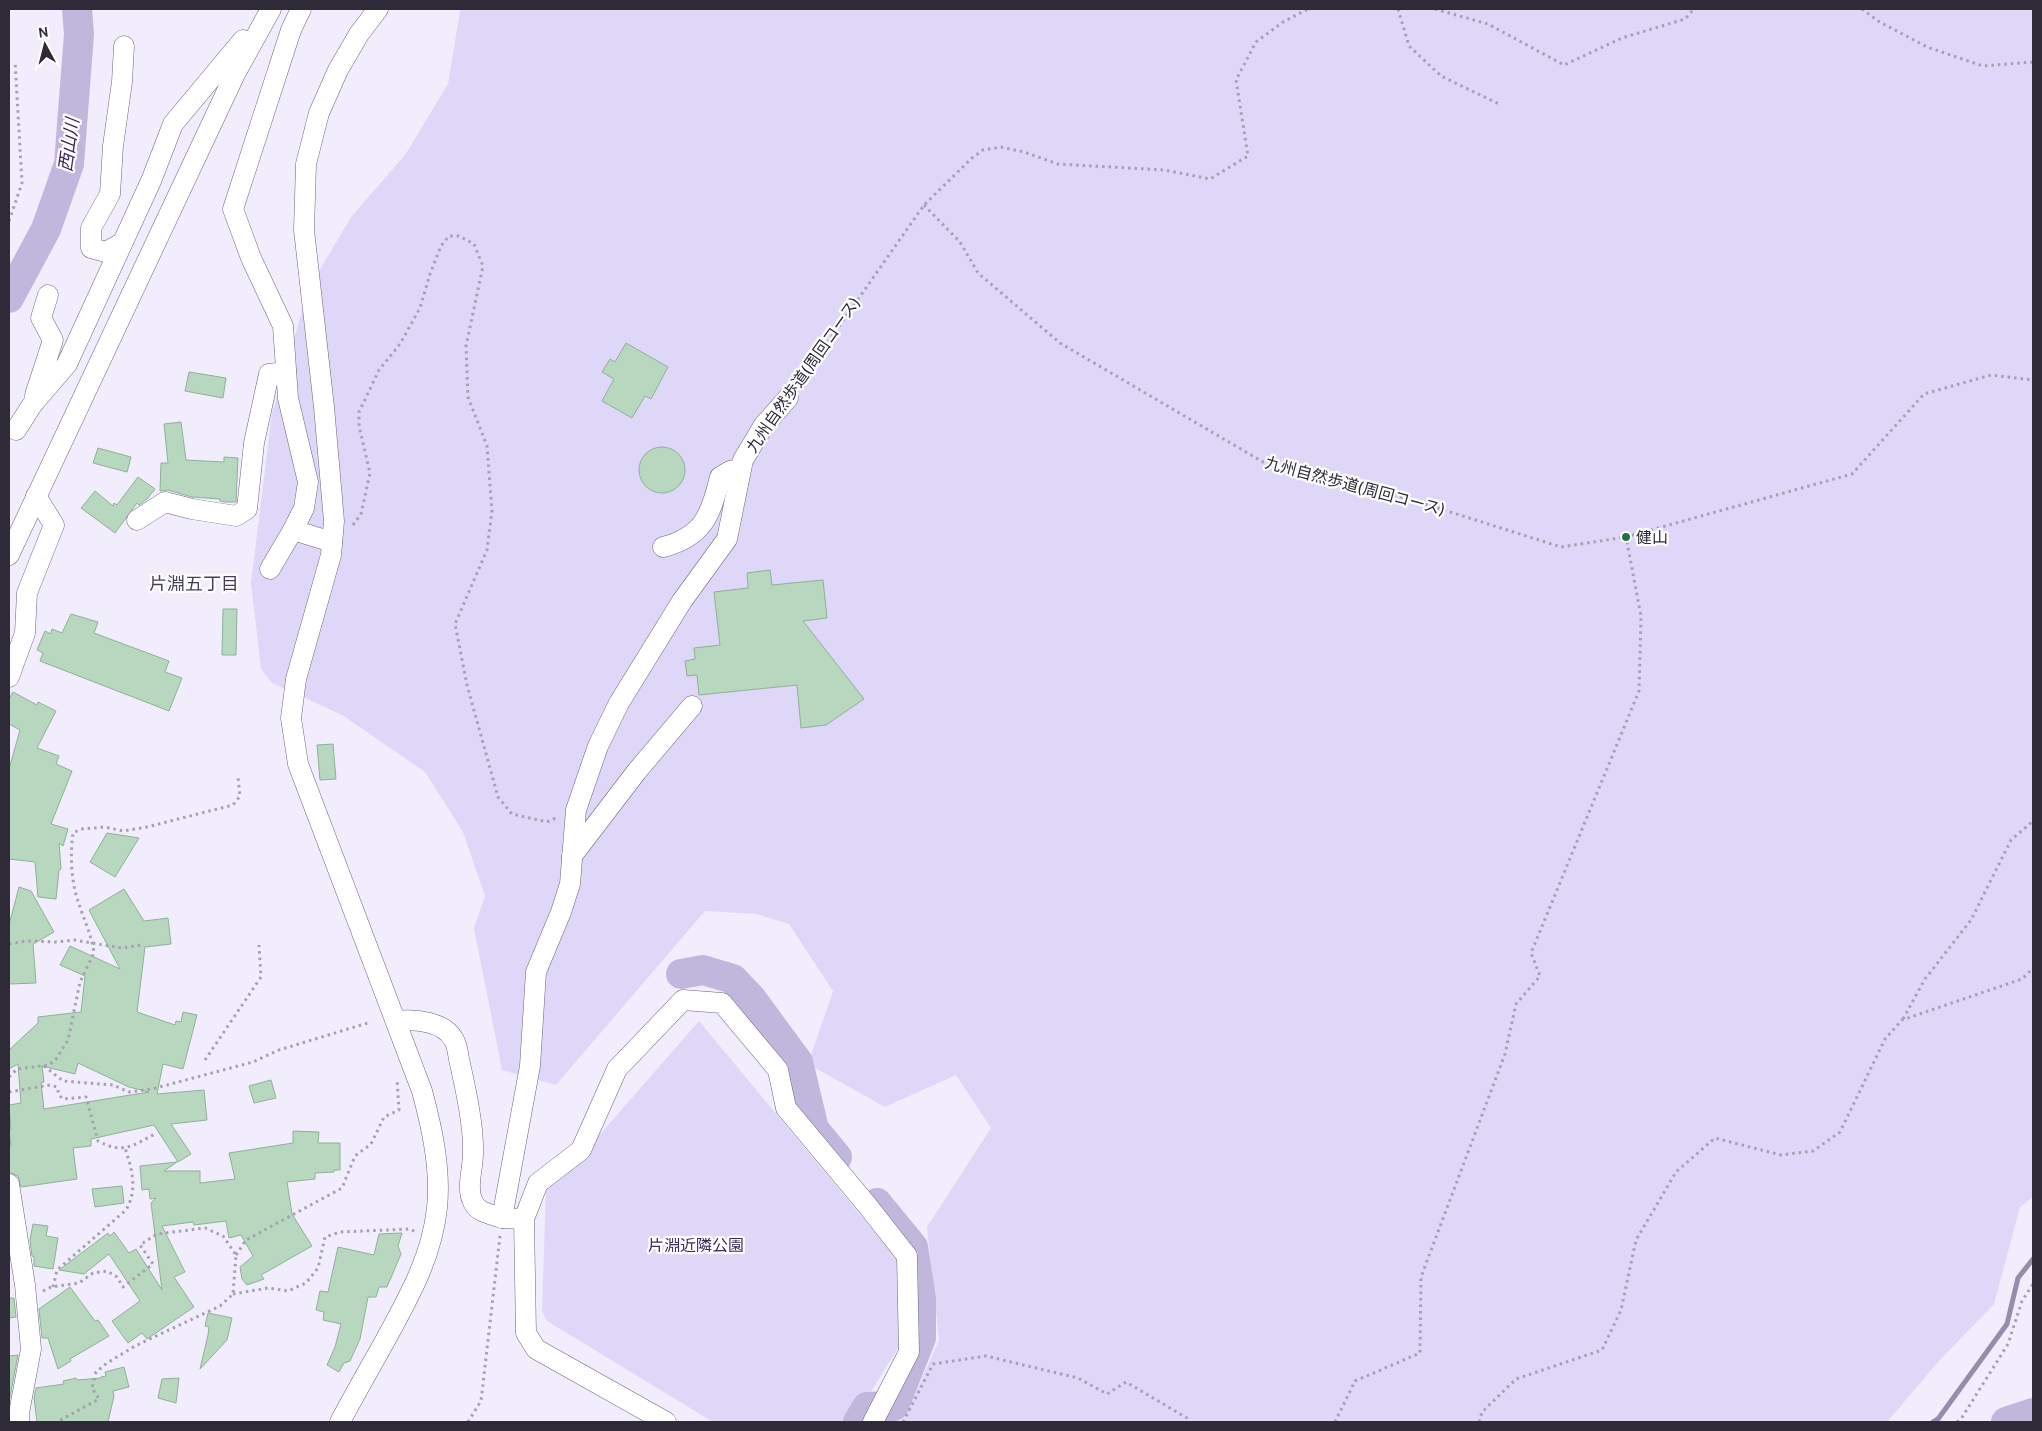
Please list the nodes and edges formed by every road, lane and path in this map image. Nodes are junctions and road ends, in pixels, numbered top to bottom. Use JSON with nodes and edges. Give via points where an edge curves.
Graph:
{"nodes":[{"id":1,"x":270,"y":9,"type":"edge"},
{"id":2,"x":301,"y":9,"type":"edge"},
{"id":3,"x":378,"y":9,"type":"edge"},
{"id":4,"x":1308,"y":9,"type":"edge"},
{"id":5,"x":1398,"y":9,"type":"edge"},
{"id":6,"x":1435,"y":9,"type":"edge"},
{"id":7,"x":1694,"y":9,"type":"edge"},
{"id":8,"x":1862,"y":9,"type":"edge"},
{"id":9,"x":124,"y":46,"type":"dead end"},
{"id":10,"x":14,"y":61,"type":"dead end"},
{"id":11,"x":2033,"y":62,"type":"edge"},
{"id":12,"x":1499,"y":104,"type":"dead end"},
{"id":13,"x":924,"y":205,"type":"junction"},
{"id":14,"x":9,"y":221,"type":"edge"},
{"id":15,"x":122,"y":243,"type":"junction"},
{"id":16,"x":48,"y":295,"type":"dead end"},
{"id":17,"x":286,"y":372,"type":"junction"},
{"id":18,"x":2033,"y":380,"type":"edge"},
{"id":19,"x":788,"y":398,"type":"joint"},
{"id":20,"x":32,"y":404,"type":"junction"},
{"id":21,"x":16,"y":430,"type":"dead end"},
{"id":22,"x":740,"y":468,"type":"junction"},
{"id":23,"x":36,"y":496,"type":"junction"},
{"id":24,"x":137,"y":520,"type":"dead end"},
{"id":25,"x":293,"y":530,"type":"junction"},
{"id":26,"x":1626,"y":537,"type":"junction"},
{"id":27,"x":332,"y":542,"type":"junction"},
{"id":28,"x":663,"y":547,"type":"dead end"},
{"id":29,"x":9,"y":555,"type":"edge"},
{"id":30,"x":270,"y":569,"type":"dead end"},
{"id":31,"x":9,"y":677,"type":"edge"},
{"id":32,"x":692,"y":706,"type":"dead end"},
{"id":33,"x":238,"y":777,"type":"dead end"},
{"id":34,"x":576,"y":810,"type":"junction"},
{"id":35,"x":2033,"y":822,"type":"edge"},
{"id":36,"x":572,"y":856,"type":"junction"},
{"id":37,"x":9,"y":944,"type":"edge"},
{"id":38,"x":93,"y":944,"type":"junction"},
{"id":39,"x":142,"y":945,"type":"dead end"},
{"id":40,"x":260,"y":945,"type":"dead end"},
{"id":41,"x":2033,"y":968,"type":"edge"},
{"id":42,"x":1902,"y":1020,"type":"junction"},
{"id":43,"x":396,"y":1021,"type":"junction"},
{"id":44,"x":372,"y":1022,"type":"dead end"},
{"id":45,"x":408,"y":1055,"type":"junction"},
{"id":46,"x":205,"y":1060,"type":"dead end"},
{"id":47,"x":44,"y":1066,"type":"junction"},
{"id":48,"x":9,"y":1077,"type":"edge"},
{"id":49,"x":9,"y":1092,"type":"edge"},
{"id":50,"x":158,"y":1133,"type":"dead end"},
{"id":51,"x":125,"y":1148,"type":"junction"},
{"id":52,"x":9,"y":1184,"type":"edge"},
{"id":53,"x":502,"y":1218,"type":"junction"},
{"id":54,"x":524,"y":1219,"type":"junction"},
{"id":55,"x":431,"y":1240,"type":"junction"},
{"id":56,"x":236,"y":1255,"type":"junction"},
{"id":57,"x":2033,"y":1284,"type":"edge"},
{"id":58,"x":25,"y":1285,"type":"junction"},
{"id":59,"x":53,"y":1287,"type":"junction"},
{"id":60,"x":233,"y":1294,"type":"junction"},
{"id":61,"x":20,"y":1422,"type":"edge"},
{"id":62,"x":57,"y":1422,"type":"edge"},
{"id":63,"x":340,"y":1422,"type":"edge"},
{"id":64,"x":468,"y":1422,"type":"edge"},
{"id":65,"x":666,"y":1422,"type":"edge"},
{"id":66,"x":873,"y":1422,"type":"edge"},
{"id":67,"x":903,"y":1422,"type":"edge"},
{"id":68,"x":1190,"y":1422,"type":"edge"},
{"id":69,"x":1335,"y":1422,"type":"edge"},
{"id":70,"x":1479,"y":1422,"type":"edge"},
{"id":71,"x":1957,"y":1422,"type":"edge"}],
"edges":[{"from":1,"to":15,"type":"street","via":[[173,124]]},
{"from":1,"to":23,"type":"street","via":[[235,74]]},
{"from":2,"to":17,"type":"street","via":[[291,30],[233,209],[283,326]]},
{"from":3,"to":27,"type":"street","via":[[338,70],[318,113],[306,164],[304,230],[325,416],[334,521]]},
{"from":4,"to":13,"type":"path","via":[[1256,42],[1236,80],[1248,156],[1210,179],[1164,170],[1058,164],[1001,146],[983,150],[972,158]]},
{"from":5,"to":12,"type":"path","via":[[1409,46],[1441,76]]},
{"from":6,"to":7,"type":"path","via":[[1488,24],[1564,65],[1622,38],[1686,19]]},
{"from":8,"to":11,"type":"path","via":[[1927,47],[1983,66]]},
{"from":9,"to":15,"type":"street","via":[[110,194],[91,228],[91,248],[106,252]]},
{"from":10,"to":14,"type":"path","via":[[22,183]]},
{"from":13,"to":19,"type":"path","name":"九州自然歩道(周回コース)"},
{"from":13,"to":26,"type":"path","name":"九州自然歩道(周回コース)","via":[[960,242],[978,273],[1060,342],[1263,462],[1409,499],[1561,547]]},
{"from":15,"to":20,"type":"street","via":[[67,364]]},
{"from":16,"to":20,"type":"street","via":[[41,318],[53,340]]},
{"from":17,"to":24,"type":"street","via":[[269,374],[254,443],[247,509],[236,516],[165,502]]},
{"from":17,"to":25,"type":"street","via":[[288,398],[308,482],[304,508]]},
{"from":18,"to":26,"type":"path","name":"九州自然歩道(周回コース)","via":[[1990,375],[1924,394],[1852,474]]},
{"from":19,"to":22,"type":"street","name":"九州自然歩道(周回コース)","via":[[764,425]]},
{"from":20,"to":21,"type":"street"},
{"from":22,"to":28,"type":"street","via":[[720,477],[703,524],[681,542]]},
{"from":22,"to":34,"type":"street","name":"九州自然歩道(周回コース)","via":[[727,539],[682,601],[619,704],[598,746]]},
{"from":23,"to":29,"type":"street"},
{"from":23,"to":31,"type":"street","via":[[54,526],[27,592],[25,633]]},
{"from":25,"to":27,"type":"street"},
{"from":25,"to":30,"type":"street"},
{"from":26,"to":69,"type":"path","via":[[1641,616],[1639,691],[1531,953],[1540,976],[1516,1004],[1505,1054],[1422,1277],[1420,1353],[1355,1381]]},
{"from":27,"to":34,"type":"path","via":[[344,538],[360,514],[370,472],[358,426],[359,412],[366,395],[420,308],[441,246],[449,236],[459,236],[474,244],[483,266],[466,346],[468,397],[487,446],[492,511],[487,550],[454,624],[466,685],[498,797],[512,814],[547,822]]},
{"from":27,"to":43,"type":"street","via":[[296,679],[291,718],[298,764]]},
{"from":32,"to":36,"type":"street"},
{"from":33,"to":38,"type":"path","via":[[240,796],[233,805],[147,827],[123,831],[105,827],[73,833],[72,862],[78,902]]},
{"from":34,"to":36,"type":"street","name":"九州自然歩道(周回コース)"},
{"from":35,"to":42,"type":"path","via":[[2011,840],[1971,920],[1925,979]]},
{"from":36,"to":53,"type":"street","name":"九州自然歩道(周回コース)","via":[[570,884],[536,972],[530,1066]]},
{"from":37,"to":38,"type":"path","via":[[74,940]]},
{"from":38,"to":39,"type":"path","via":[[122,948]]},
{"from":38,"to":47,"type":"path","via":[[94,953],[80,982],[68,1040],[56,1059]]},
{"from":40,"to":46,"type":"path","via":[[261,977]]},
{"from":41,"to":42,"type":"path","via":[[2022,979]]},
{"from":42,"to":70,"type":"path","via":[[1885,1039],[1840,1132],[1813,1151],[1782,1155],[1715,1138],[1676,1172],[1636,1240],[1621,1310],[1602,1350],[1516,1378],[1482,1412]]},
{"from":43,"to":45,"type":"street"},
{"from":43,"to":53,"type":"street","via":[[413,1019],[430,1023],[454,1040],[470,1116],[472,1202],[479,1211]]},
{"from":44,"to":47,"type":"path","via":[[279,1050],[254,1062],[152,1090],[129,1092],[113,1085],[63,1081]]},
{"from":45,"to":55,"type":"street","via":[[430,1122],[437,1170],[437,1208]]},
{"from":45,"to":56,"type":"path","via":[[397,1072],[399,1110],[384,1117],[371,1144],[355,1156],[342,1188],[246,1240]]},
{"from":47,"to":48,"type":"path","via":[[18,1069]]},
{"from":49,"to":51,"type":"path","via":[[50,1086],[57,1087],[63,1099],[86,1097],[98,1141],[109,1147]]},
{"from":50,"to":51,"type":"path"},
{"from":51,"to":59,"type":"path","via":[[134,1182],[126,1210],[57,1270]]},
{"from":52,"to":58,"type":"street"},
{"from":53,"to":54,"type":"street"},
{"from":53,"to":64,"type":"path","via":[[481,1401]]},
{"from":54,"to":65,"type":"street","via":[[526,1333],[536,1349]]},
{"from":54,"to":66,"type":"street","via":[[538,1183],[581,1150],[618,1069],[683,1000],[722,1003],[778,1070],[786,1108],[907,1256],[909,1352]]},
{"from":55,"to":60,"type":"path","via":[[410,1229],[340,1232],[325,1237],[318,1268],[306,1283],[288,1291],[268,1288]]},
{"from":55,"to":63,"type":"street","via":[[414,1287]]},
{"from":56,"to":59,"type":"path","via":[[223,1236],[205,1228],[157,1234],[140,1245],[153,1264],[123,1287],[117,1277],[107,1271],[93,1273],[79,1283]]},
{"from":56,"to":60,"type":"path"},
{"from":57,"to":71,"type":"path","via":[[2022,1301],[2008,1344]]},
{"from":58,"to":59,"type":"path","via":[[33,1296]]},
{"from":58,"to":61,"type":"street","via":[[31,1348]]},
{"from":60,"to":62,"type":"path","via":[[220,1306],[135,1346],[107,1363],[96,1372],[92,1388],[99,1399]]},
{"from":67,"to":68,"type":"path","via":[[933,1364],[986,1356],[1078,1378],[1108,1394],[1126,1382]]}]}
